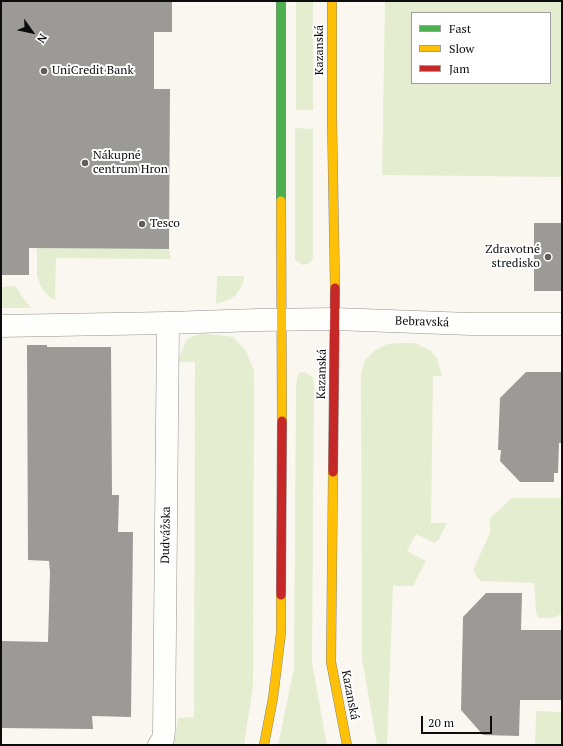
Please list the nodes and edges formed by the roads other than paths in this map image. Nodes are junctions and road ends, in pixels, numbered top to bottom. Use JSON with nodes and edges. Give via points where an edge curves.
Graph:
{"nodes":[{"id":1,"x":281,"y":1,"type":"edge"},
{"id":2,"x":332,"y":1,"type":"edge"},
{"id":3,"x":335,"y":319,"type":"junction"},
{"id":4,"x":282,"y":320,"type":"junction"},
{"id":5,"x":168,"y":323,"type":"junction"},
{"id":6,"x":562,"y":324,"type":"edge"},
{"id":7,"x":1,"y":326,"type":"edge"},
{"id":8,"x":159,"y":745,"type":"edge"},
{"id":9,"x":264,"y":745,"type":"edge"},
{"id":10,"x":347,"y":745,"type":"edge"}],
"edges":[{"from":1,"to":4,"type":"main road"},
{"from":2,"to":3,"type":"main road","name":"Kazanská"},
{"from":3,"to":4,"type":"street","name":"Bebravská"},
{"from":3,"to":6,"type":"street","name":"Bebravská","via":[[470,324]]},
{"from":3,"to":10,"type":"main road","name":"Kazanská","via":[[331,662]]},
{"from":4,"to":5,"type":"street"},
{"from":4,"to":9,"type":"main road","via":[[281,633]]},
{"from":5,"to":7,"type":"street"},
{"from":5,"to":8,"type":"street","name":"Dudvážska","via":[[164,731]]}]}
